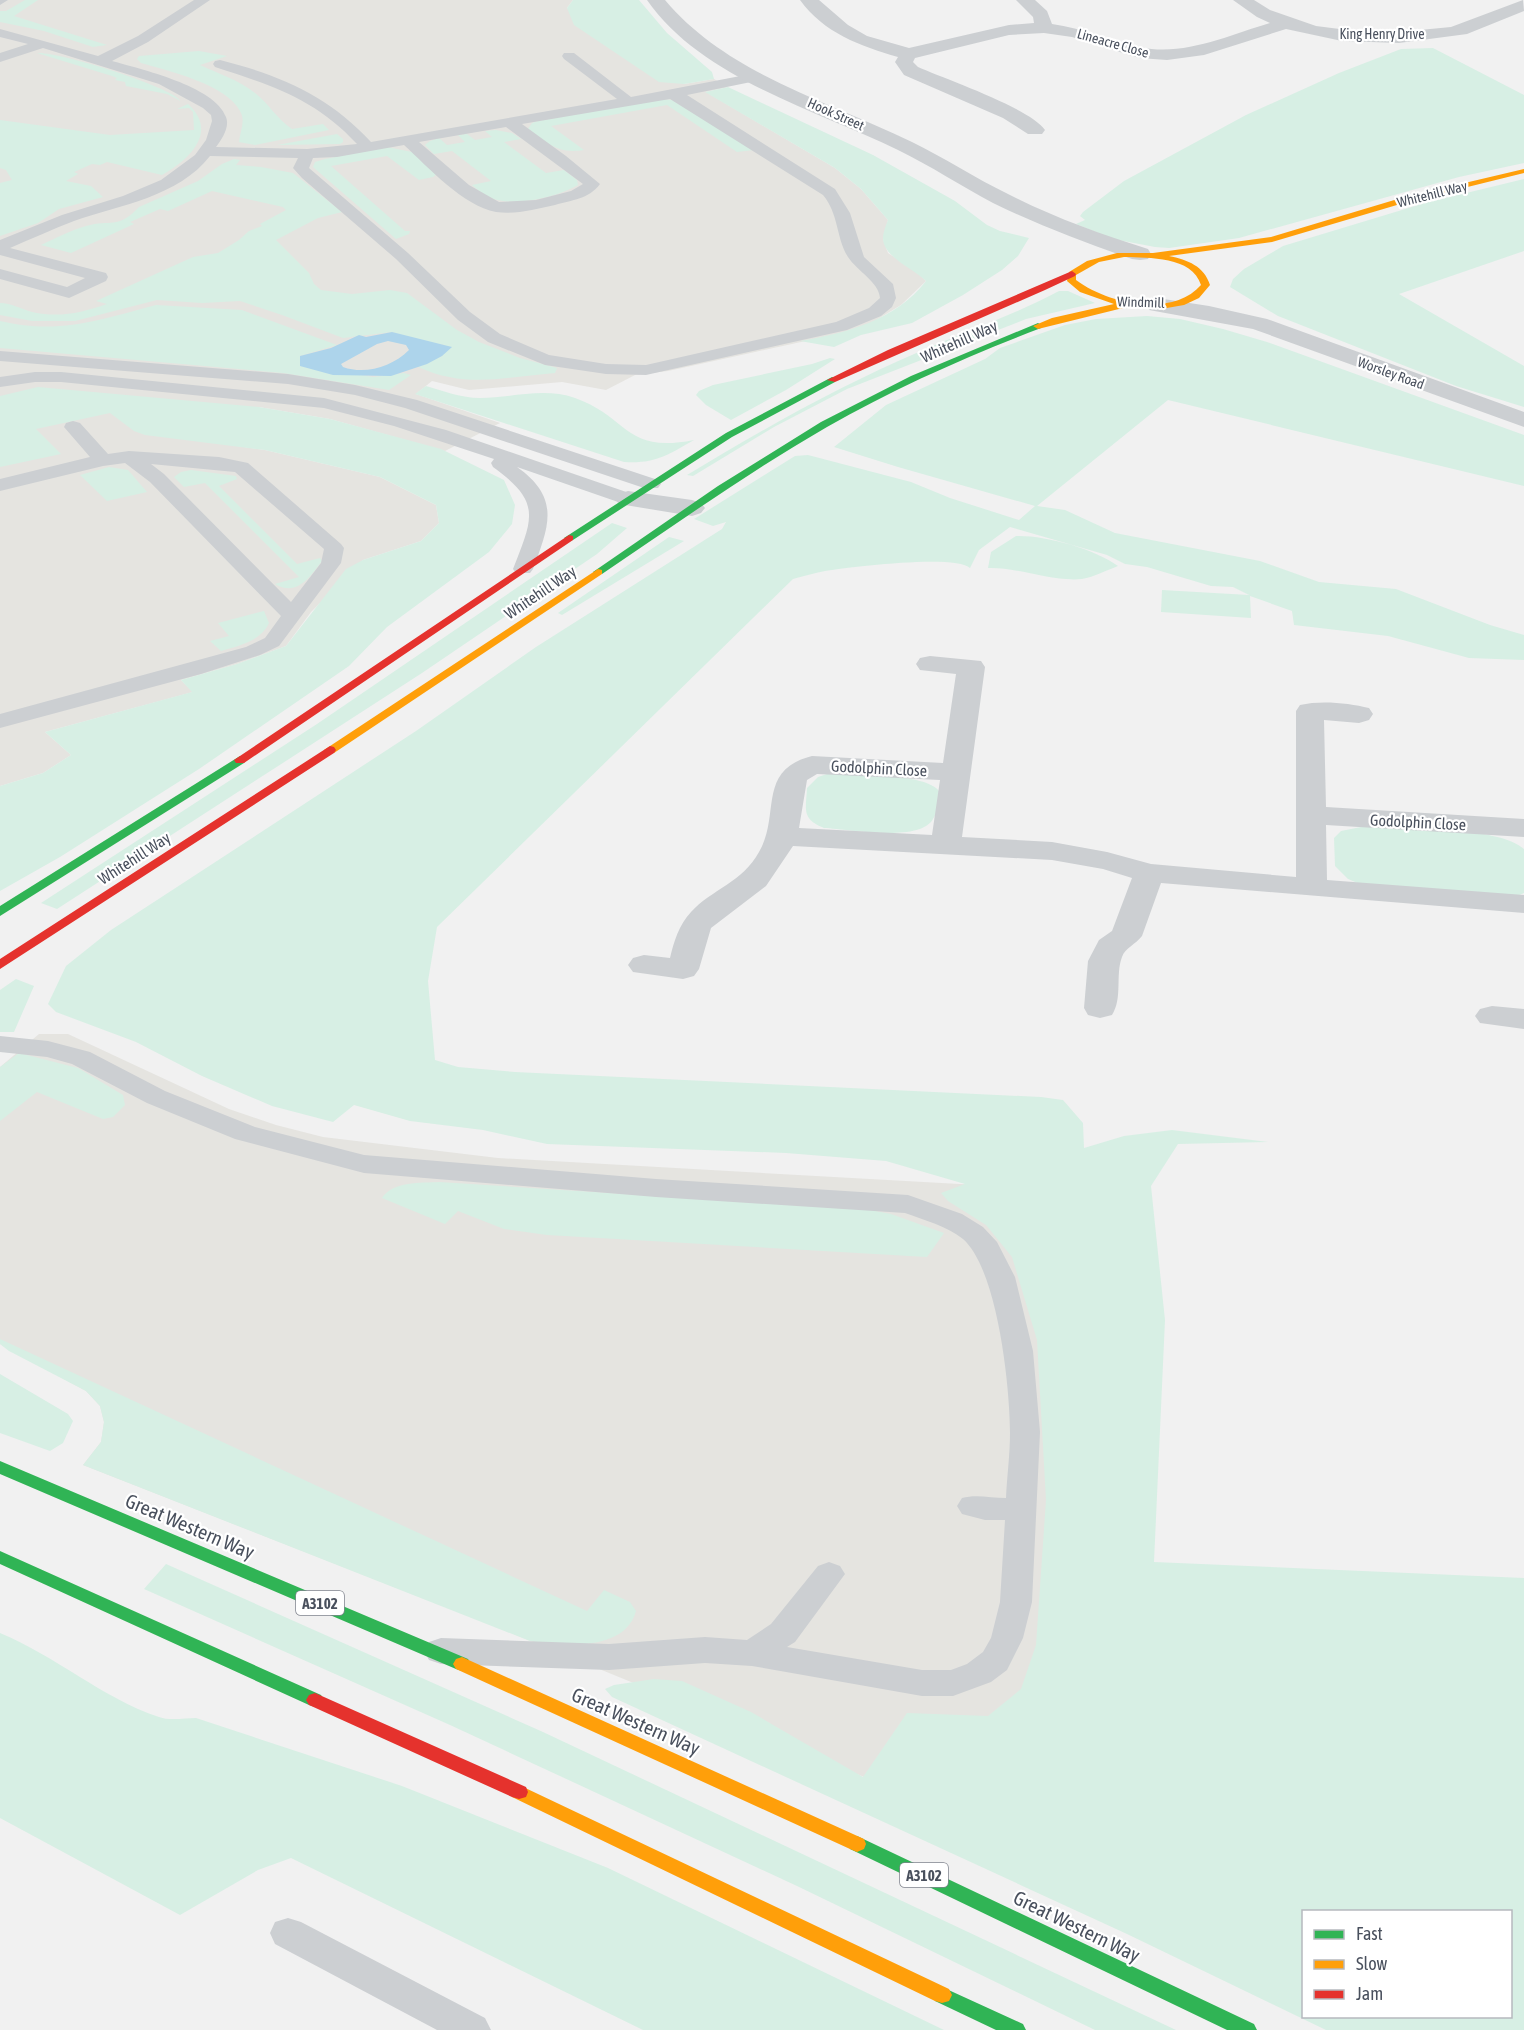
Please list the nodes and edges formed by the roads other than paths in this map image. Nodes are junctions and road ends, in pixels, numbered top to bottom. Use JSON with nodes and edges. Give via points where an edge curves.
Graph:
{"nodes":[{"id":1,"x":203,"y":0,"type":"edge"},
{"id":2,"x":656,"y":0,"type":"edge"},
{"id":3,"x":796,"y":0,"type":"edge"},
{"id":4,"x":809,"y":0,"type":"edge"},
{"id":5,"x":1025,"y":0,"type":"edge"},
{"id":6,"x":1242,"y":0,"type":"edge"},
{"id":7,"x":790,"y":1,"type":"edge"},
{"id":8,"x":1524,"y":5,"type":"edge"},
{"id":9,"x":1286,"y":23,"type":"junction"},
{"id":10,"x":1044,"y":28,"type":"junction"},
{"id":11,"x":0,"y":33,"type":"edge"},
{"id":12,"x":43,"y":44,"type":"junction"},
{"id":13,"x":908,"y":54,"type":"junction"},
{"id":14,"x":569,"y":56,"type":"dead end"},
{"id":15,"x":0,"y":58,"type":"edge"},
{"id":16,"x":100,"y":61,"type":"junction"},
{"id":17,"x":220,"y":64,"type":"dead end"},
{"id":18,"x":756,"y":76,"type":"junction"},
{"id":19,"x":672,"y":94,"type":"junction"},
{"id":20,"x":628,"y":101,"type":"junction"},
{"id":21,"x":509,"y":122,"type":"junction"},
{"id":22,"x":1035,"y":130,"type":"dead end"},
{"id":23,"x":407,"y":140,"type":"junction"},
{"id":24,"x":368,"y":147,"type":"junction"},
{"id":25,"x":207,"y":151,"type":"junction"},
{"id":26,"x":307,"y":154,"type":"junction"},
{"id":27,"x":1524,"y":171,"type":"edge"},
{"id":28,"x":1028,"y":212,"type":"junction"},
{"id":29,"x":1272,"y":239,"type":"junction"},
{"id":30,"x":0,"y":248,"type":"edge"},
{"id":31,"x":1148,"y":255,"type":"junction"},
{"id":32,"x":1241,"y":258,"type":"dead end"},
{"id":33,"x":1075,"y":270,"type":"junction"},
{"id":34,"x":0,"y":274,"type":"edge"},
{"id":35,"x":1210,"y":280,"type":"junction"},
{"id":36,"x":1127,"y":304,"type":"junction"},
{"id":37,"x":1157,"y":305,"type":"junction"},
{"id":38,"x":1259,"y":324,"type":"junction"},
{"id":39,"x":0,"y":356,"type":"edge"},
{"id":40,"x":0,"y":382,"type":"edge"},
{"id":41,"x":1524,"y":420,"type":"edge"},
{"id":42,"x":74,"y":427,"type":"dead end"},
{"id":43,"x":472,"y":446,"type":"junction"},
{"id":44,"x":129,"y":457,"type":"junction"},
{"id":45,"x":103,"y":460,"type":"junction"},
{"id":46,"x":651,"y":484,"type":"junction"},
{"id":47,"x":0,"y":485,"type":"edge"},
{"id":48,"x":628,"y":499,"type":"junction"},
{"id":49,"x":692,"y":508,"type":"junction"},
{"id":50,"x":523,"y":569,"type":"junction"},
{"id":51,"x":291,"y":614,"type":"junction"},
{"id":52,"x":930,"y":664,"type":"dead end"},
{"id":53,"x":1359,"y":714,"type":"dead end"},
{"id":54,"x":0,"y":722,"type":"edge"},
{"id":55,"x":956,"y":772,"type":"junction"},
{"id":56,"x":1311,"y":815,"type":"junction"},
{"id":57,"x":1524,"y":828,"type":"edge"},
{"id":58,"x":783,"y":836,"type":"junction"},
{"id":59,"x":946,"y":844,"type":"junction"},
{"id":60,"x":1149,"y":873,"type":"junction"},
{"id":61,"x":1312,"y":888,"type":"junction"},
{"id":62,"x":1524,"y":904,"type":"edge"},
{"id":63,"x":0,"y":912,"type":"edge"},
{"id":64,"x":0,"y":965,"type":"edge"},
{"id":65,"x":644,"y":965,"type":"dead end"},
{"id":66,"x":1100,"y":1008,"type":"dead end"},
{"id":67,"x":1492,"y":1016,"type":"dead end"},
{"id":68,"x":1524,"y":1019,"type":"edge"},
{"id":69,"x":0,"y":1044,"type":"edge"},
{"id":70,"x":0,"y":1467,"type":"edge"},
{"id":71,"x":972,"y":1506,"type":"dead end"},
{"id":72,"x":1021,"y":1509,"type":"junction"},
{"id":73,"x":0,"y":1557,"type":"edge"},
{"id":74,"x":829,"y":1574,"type":"dead end"},
{"id":75,"x":428,"y":1650,"type":"junction"},
{"id":76,"x":752,"y":1653,"type":"junction"},
{"id":77,"x":288,"y":1933,"type":"dead end"},
{"id":78,"x":472,"y":2030,"type":"edge"},
{"id":79,"x":1016,"y":2030,"type":"edge"},
{"id":80,"x":1247,"y":2030,"type":"edge"}],
"edges":[{"from":1,"to":16,"type":"lane"},
{"from":2,"to":18,"type":"street","name":"Hook Street","via":[[688,34]]},
{"from":3,"to":7,"type":"street"},
{"from":4,"to":13,"type":"street","name":"Lineacre Close","via":[[861,40]]},
{"from":5,"to":10,"type":"street","via":[[1041,15]]},
{"from":6,"to":9,"type":"street","name":"King Henry Drive"},
{"from":8,"to":9,"type":"street","name":"King Henry Drive","via":[[1466,28],[1412,36],[1338,35]]},
{"from":9,"to":10,"type":"street","name":"Lineacre Close","via":[[1198,51],[1167,56],[1139,53],[1075,32]]},
{"from":10,"to":13,"type":"street","name":"Lineacre Close","via":[[1009,30]]},
{"from":11,"to":12,"type":"lane"},
{"from":12,"to":15,"type":"lane"},
{"from":12,"to":16,"type":"lane"},
{"from":13,"to":22,"type":"street","via":[[904,62],[911,71],[1018,112]]},
{"from":14,"to":20,"type":"lane"},
{"from":16,"to":25,"type":"lane","via":[[163,81],[213,109],[219,121]]},
{"from":17,"to":24,"type":"lane","via":[[313,97],[343,119]]},
{"from":18,"to":19,"type":"lane"},
{"from":18,"to":28,"type":"street","name":"Hook Street","via":[[916,152]]},
{"from":19,"to":20,"type":"lane"},
{"from":19,"to":26,"type":"lane","via":[[829,192],[842,208],[854,254],[887,288],[884,305],[863,319],[842,326],[646,370],[625,371],[545,360],[494,338],[464,316],[402,256],[307,176],[301,168]]},
{"from":20,"to":21,"type":"lane"},
{"from":21,"to":23,"type":"lane"},
{"from":21,"to":23,"type":"lane","via":[[592,184],[575,195],[495,207],[452,179]]},
{"from":23,"to":24,"type":"lane"},
{"from":24,"to":26,"type":"lane"},
{"from":25,"to":26,"type":"lane"},
{"from":25,"to":30,"type":"lane","via":[[192,166],[150,191],[62,220]]},
{"from":27,"to":29,"type":"main road","name":"Whitehill Way","via":[[1404,200]]},
{"from":28,"to":31,"type":"street","name":"Hook Street"},
{"from":28,"to":33,"type":"street","name":"Hook Street","via":[[1066,243],[1074,257]]},
{"from":29,"to":31,"type":"main road","name":"Whitehill Way"},
{"from":29,"to":32,"type":"main road","name":"Whitehill Way"},
{"from":30,"to":34,"type":"lane","via":[[100,277],[69,293]]},
{"from":31,"to":33,"type":"main road","via":[[1104,256]]},
{"from":31,"to":35,"type":"main road","via":[[1186,263]]},
{"from":33,"to":36,"type":"main road","name":"Windmill","via":[[1072,280],[1085,292]]},
{"from":33,"to":46,"type":"main road","name":"Whitehill Way","via":[[1014,302],[837,377],[760,417]]},
{"from":35,"to":37,"type":"main road","name":"Windmill","via":[[1191,298]]},
{"from":35,"to":38,"type":"street","name":"Worsley Road"},
{"from":36,"to":37,"type":"main road","name":"Windmill"},
{"from":36,"to":49,"type":"main road","name":"Whitehill Way","via":[[1027,330],[902,384],[798,440]]},
{"from":37,"to":38,"type":"street","name":"Worsley Road"},
{"from":38,"to":41,"type":"street","name":"Worsley Road"},
{"from":39,"to":46,"type":"lane","via":[[288,379],[356,390],[411,404]]},
{"from":40,"to":43,"type":"lane","via":[[61,377],[313,402],[361,411]]},
{"from":42,"to":45,"type":"lane"},
{"from":43,"to":48,"type":"lane"},
{"from":43,"to":50,"type":"lane","via":[[525,481],[537,498],[541,515]]},
{"from":44,"to":45,"type":"lane"},
{"from":44,"to":51,"type":"lane","via":[[157,478]]},
{"from":44,"to":51,"type":"lane","via":[[241,467],[334,548],[331,563]]},
{"from":45,"to":47,"type":"lane"},
{"from":46,"to":48,"type":"main road","name":"Whitehill Way"},
{"from":46,"to":49,"type":"street"},
{"from":48,"to":49,"type":"street"},
{"from":48,"to":50,"type":"main road","name":"Whitehill Way"},
{"from":49,"to":64,"type":"main road","name":"Whitehill Way","via":[[474,656]]},
{"from":50,"to":63,"type":"main road","name":"Whitehill Way","via":[[206,783]]},
{"from":51,"to":54,"type":"lane","via":[[272,642],[253,651]]},
{"from":52,"to":55,"type":"street","via":[[971,667]]},
{"from":53,"to":56,"type":"street","via":[[1310,711]]},
{"from":55,"to":58,"type":"street","name":"Godolphin Close","via":[[812,765],[793,776]]},
{"from":55,"to":59,"type":"street"},
{"from":56,"to":57,"type":"street","name":"Godolphin Close"},
{"from":56,"to":61,"type":"street"},
{"from":58,"to":59,"type":"street"},
{"from":58,"to":65,"type":"street","name":"Godolphin Close","via":[[761,873],[697,926],[682,969]]},
{"from":59,"to":60,"type":"street","via":[[1075,854]]},
{"from":60,"to":61,"type":"street"},
{"from":60,"to":66,"type":"street","via":[[1126,936],[1110,947],[1104,961]]},
{"from":61,"to":62,"type":"street"},
{"from":67,"to":68,"type":"street"},
{"from":69,"to":72,"type":"lane","via":[[48,1049],[81,1058],[166,1101],[245,1133],[364,1164],[908,1204],[952,1220],[973,1233],[987,1249],[1001,1277],[1019,1363],[1024,1432]]},
{"from":70,"to":75,"type":"main road","name":"Great Western Way","number":"A3102"},
{"from":71,"to":72,"type":"lane"},
{"from":72,"to":76,"type":"lane","via":[[1017,1602],[1007,1638],[995,1661],[979,1673],[953,1683],[922,1683]]},
{"from":73,"to":79,"type":"main road","via":[[515,1791]]},
{"from":74,"to":76,"type":"lane","via":[[783,1633]]},
{"from":75,"to":76,"type":"lane","via":[[609,1657],[705,1650]]},
{"from":75,"to":80,"type":"main road","name":"Great Western Way","number":"A3102","via":[[934,1879]]},
{"from":77,"to":78,"type":"lane"}]}
